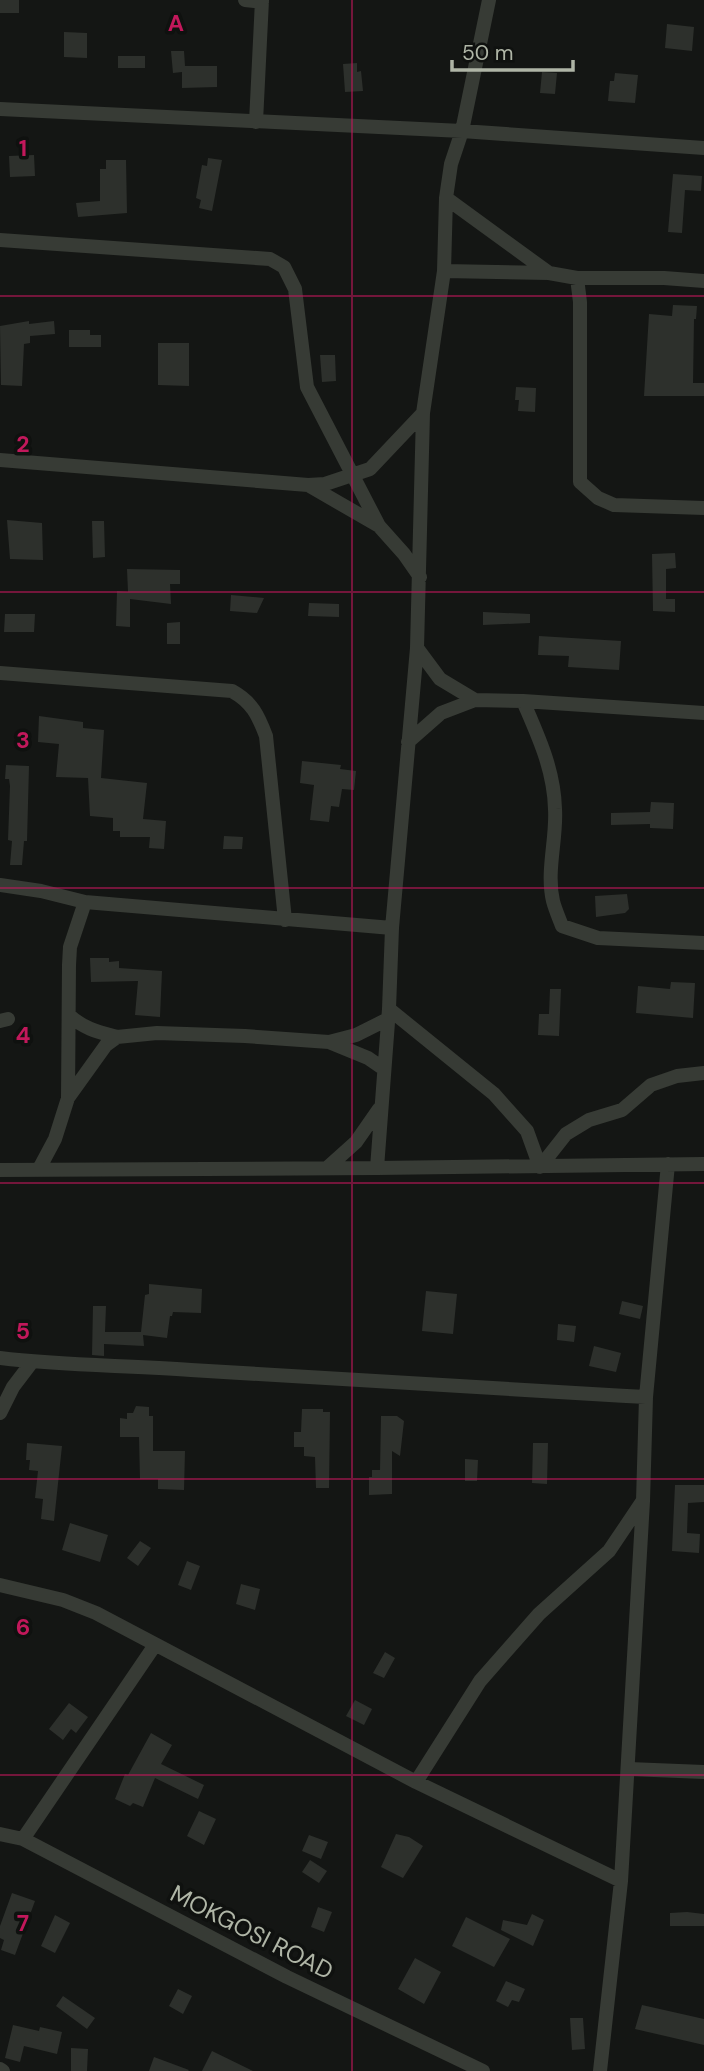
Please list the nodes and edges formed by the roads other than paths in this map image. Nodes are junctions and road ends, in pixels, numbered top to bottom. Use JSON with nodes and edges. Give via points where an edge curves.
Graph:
{"nodes":[{"id":1,"x":246,"y":0,"type":"edge"},
{"id":2,"x":489,"y":0,"type":"edge"},
{"id":3,"x":262,"y":1,"type":"edge"},
{"id":4,"x":0,"y":109,"type":"edge"},
{"id":5,"x":256,"y":122,"type":"junction"},
{"id":6,"x":462,"y":131,"type":"junction"},
{"id":7,"x":704,"y":148,"type":"edge"},
{"id":8,"x":446,"y":198,"type":"junction"},
{"id":9,"x":0,"y":240,"type":"edge"},
{"id":10,"x":444,"y":271,"type":"junction"},
{"id":11,"x":549,"y":273,"type":"junction"},
{"id":12,"x":577,"y":278,"type":"junction"},
{"id":13,"x":704,"y":281,"type":"edge"},
{"id":14,"x":423,"y":413,"type":"junction"},
{"id":15,"x":0,"y":460,"type":"edge"},
{"id":16,"x":353,"y":476,"type":"junction"},
{"id":17,"x":308,"y":485,"type":"junction"},
{"id":18,"x":704,"y":508,"type":"edge"},
{"id":19,"x":379,"y":526,"type":"junction"},
{"id":20,"x":420,"y":577,"type":"junction"},
{"id":21,"x":417,"y":648,"type":"junction"},
{"id":22,"x":0,"y":673,"type":"edge"},
{"id":23,"x":475,"y":700,"type":"junction"},
{"id":24,"x":523,"y":701,"type":"junction"},
{"id":25,"x":704,"y":713,"type":"edge"},
{"id":26,"x":408,"y":742,"type":"junction"},
{"id":27,"x":0,"y":886,"type":"edge"},
{"id":28,"x":85,"y":902,"type":"junction"},
{"id":29,"x":285,"y":920,"type":"junction"},
{"id":30,"x":392,"y":929,"type":"junction"},
{"id":31,"x":704,"y":943,"type":"edge"},
{"id":32,"x":388,"y":1014,"type":"junction"},
{"id":33,"x":69,"y":1015,"type":"junction"},
{"id":34,"x":117,"y":1037,"type":"junction"},
{"id":35,"x":329,"y":1042,"type":"junction"},
{"id":36,"x":384,"y":1069,"type":"junction"},
{"id":37,"x":704,"y":1073,"type":"edge"},
{"id":38,"x":68,"y":1098,"type":"junction"},
{"id":39,"x":382,"y":1104,"type":"junction"},
{"id":40,"x":667,"y":1164,"type":"junction"},
{"id":41,"x":704,"y":1164,"type":"edge"},
{"id":42,"x":540,"y":1167,"type":"junction"},
{"id":43,"x":327,"y":1168,"type":"junction"},
{"id":44,"x":377,"y":1168,"type":"junction"},
{"id":45,"x":38,"y":1169,"type":"junction"},
{"id":46,"x":0,"y":1170,"type":"edge"},
{"id":47,"x":0,"y":1358,"type":"edge"},
{"id":48,"x":32,"y":1362,"type":"junction"},
{"id":49,"x":646,"y":1396,"type":"junction"},
{"id":50,"x":0,"y":1413,"type":"edge"},
{"id":51,"x":643,"y":1501,"type":"junction"},
{"id":52,"x":0,"y":1586,"type":"edge"},
{"id":53,"x":155,"y":1645,"type":"junction"},
{"id":54,"x":629,"y":1769,"type":"junction"},
{"id":55,"x":704,"y":1772,"type":"edge"},
{"id":56,"x":416,"y":1782,"type":"junction"},
{"id":57,"x":0,"y":1834,"type":"edge"},
{"id":58,"x":23,"y":1839,"type":"junction"},
{"id":59,"x":621,"y":1881,"type":"junction"},
{"id":60,"x":484,"y":2071,"type":"edge"},
{"id":61,"x":600,"y":2071,"type":"edge"}],
"edges":[{"from":1,"to":3,"type":"street"},
{"from":2,"to":6,"type":"street"},
{"from":3,"to":5,"type":"street"},
{"from":4,"to":5,"type":"street"},
{"from":5,"to":6,"type":"street"},
{"from":6,"to":7,"type":"street"},
{"from":6,"to":8,"type":"street"},
{"from":8,"to":10,"type":"street"},
{"from":8,"to":11,"type":"street"},
{"from":9,"to":16,"type":"street","via":[[270,259],[284,267],[295,289],[307,387]]},
{"from":10,"to":11,"type":"street"},
{"from":10,"to":14,"type":"street"},
{"from":11,"to":12,"type":"street"},
{"from":12,"to":13,"type":"street"},
{"from":12,"to":18,"type":"street","via":[[580,482],[614,505]]},
{"from":14,"to":16,"type":"street","via":[[370,469]]},
{"from":14,"to":20,"type":"street"},
{"from":15,"to":17,"type":"street"},
{"from":16,"to":17,"type":"street"},
{"from":16,"to":19,"type":"street"},
{"from":17,"to":19,"type":"street"},
{"from":19,"to":20,"type":"street"},
{"from":20,"to":21,"type":"street"},
{"from":21,"to":23,"type":"street","via":[[440,679]]},
{"from":21,"to":26,"type":"street"},
{"from":22,"to":29,"type":"street","via":[[232,691],[247,699],[266,736]]},
{"from":23,"to":24,"type":"street"},
{"from":23,"to":26,"type":"street","via":[[441,713]]},
{"from":24,"to":25,"type":"street"},
{"from":24,"to":31,"type":"street","via":[[547,757],[552,783],[556,810],[553,899],[562,926],[598,938]]},
{"from":26,"to":30,"type":"street"},
{"from":27,"to":28,"type":"street"},
{"from":28,"to":29,"type":"street"},
{"from":28,"to":33,"type":"street","via":[[70,947]]},
{"from":29,"to":30,"type":"street"},
{"from":30,"to":32,"type":"street"},
{"from":32,"to":35,"type":"street","via":[[356,1035]]},
{"from":32,"to":36,"type":"street"},
{"from":32,"to":42,"type":"street","via":[[494,1094],[527,1131]]},
{"from":33,"to":34,"type":"street","via":[[92,1031]]},
{"from":33,"to":38,"type":"street"},
{"from":34,"to":35,"type":"street","via":[[157,1033]]},
{"from":34,"to":38,"type":"street","via":[[106,1045]]},
{"from":35,"to":36,"type":"street"},
{"from":36,"to":39,"type":"street"},
{"from":37,"to":42,"type":"street","via":[[651,1085],[622,1110],[589,1120],[566,1134]]},
{"from":38,"to":45,"type":"street","via":[[55,1139]]},
{"from":39,"to":43,"type":"street","via":[[356,1142]]},
{"from":39,"to":44,"type":"street"},
{"from":40,"to":41,"type":"street"},
{"from":40,"to":42,"type":"street"},
{"from":40,"to":49,"type":"street"},
{"from":42,"to":44,"type":"street"},
{"from":43,"to":44,"type":"street"},
{"from":43,"to":45,"type":"street"},
{"from":45,"to":46,"type":"street"},
{"from":47,"to":48,"type":"street"},
{"from":48,"to":49,"type":"street"},
{"from":48,"to":50,"type":"street"},
{"from":49,"to":51,"type":"street"},
{"from":51,"to":54,"type":"street"},
{"from":51,"to":56,"type":"street","via":[[609,1551],[540,1615],[480,1681]]},
{"from":52,"to":53,"type":"street","via":[[63,1600]]},
{"from":53,"to":56,"type":"street"},
{"from":53,"to":58,"type":"street"},
{"from":54,"to":55,"type":"street"},
{"from":54,"to":59,"type":"street"},
{"from":56,"to":59,"type":"street"},
{"from":57,"to":58,"type":"street","name":"MOKGOSI ROAD"},
{"from":58,"to":60,"type":"street","name":"MOKGOSI ROAD","via":[[287,1977]]},
{"from":59,"to":61,"type":"street"}]}
